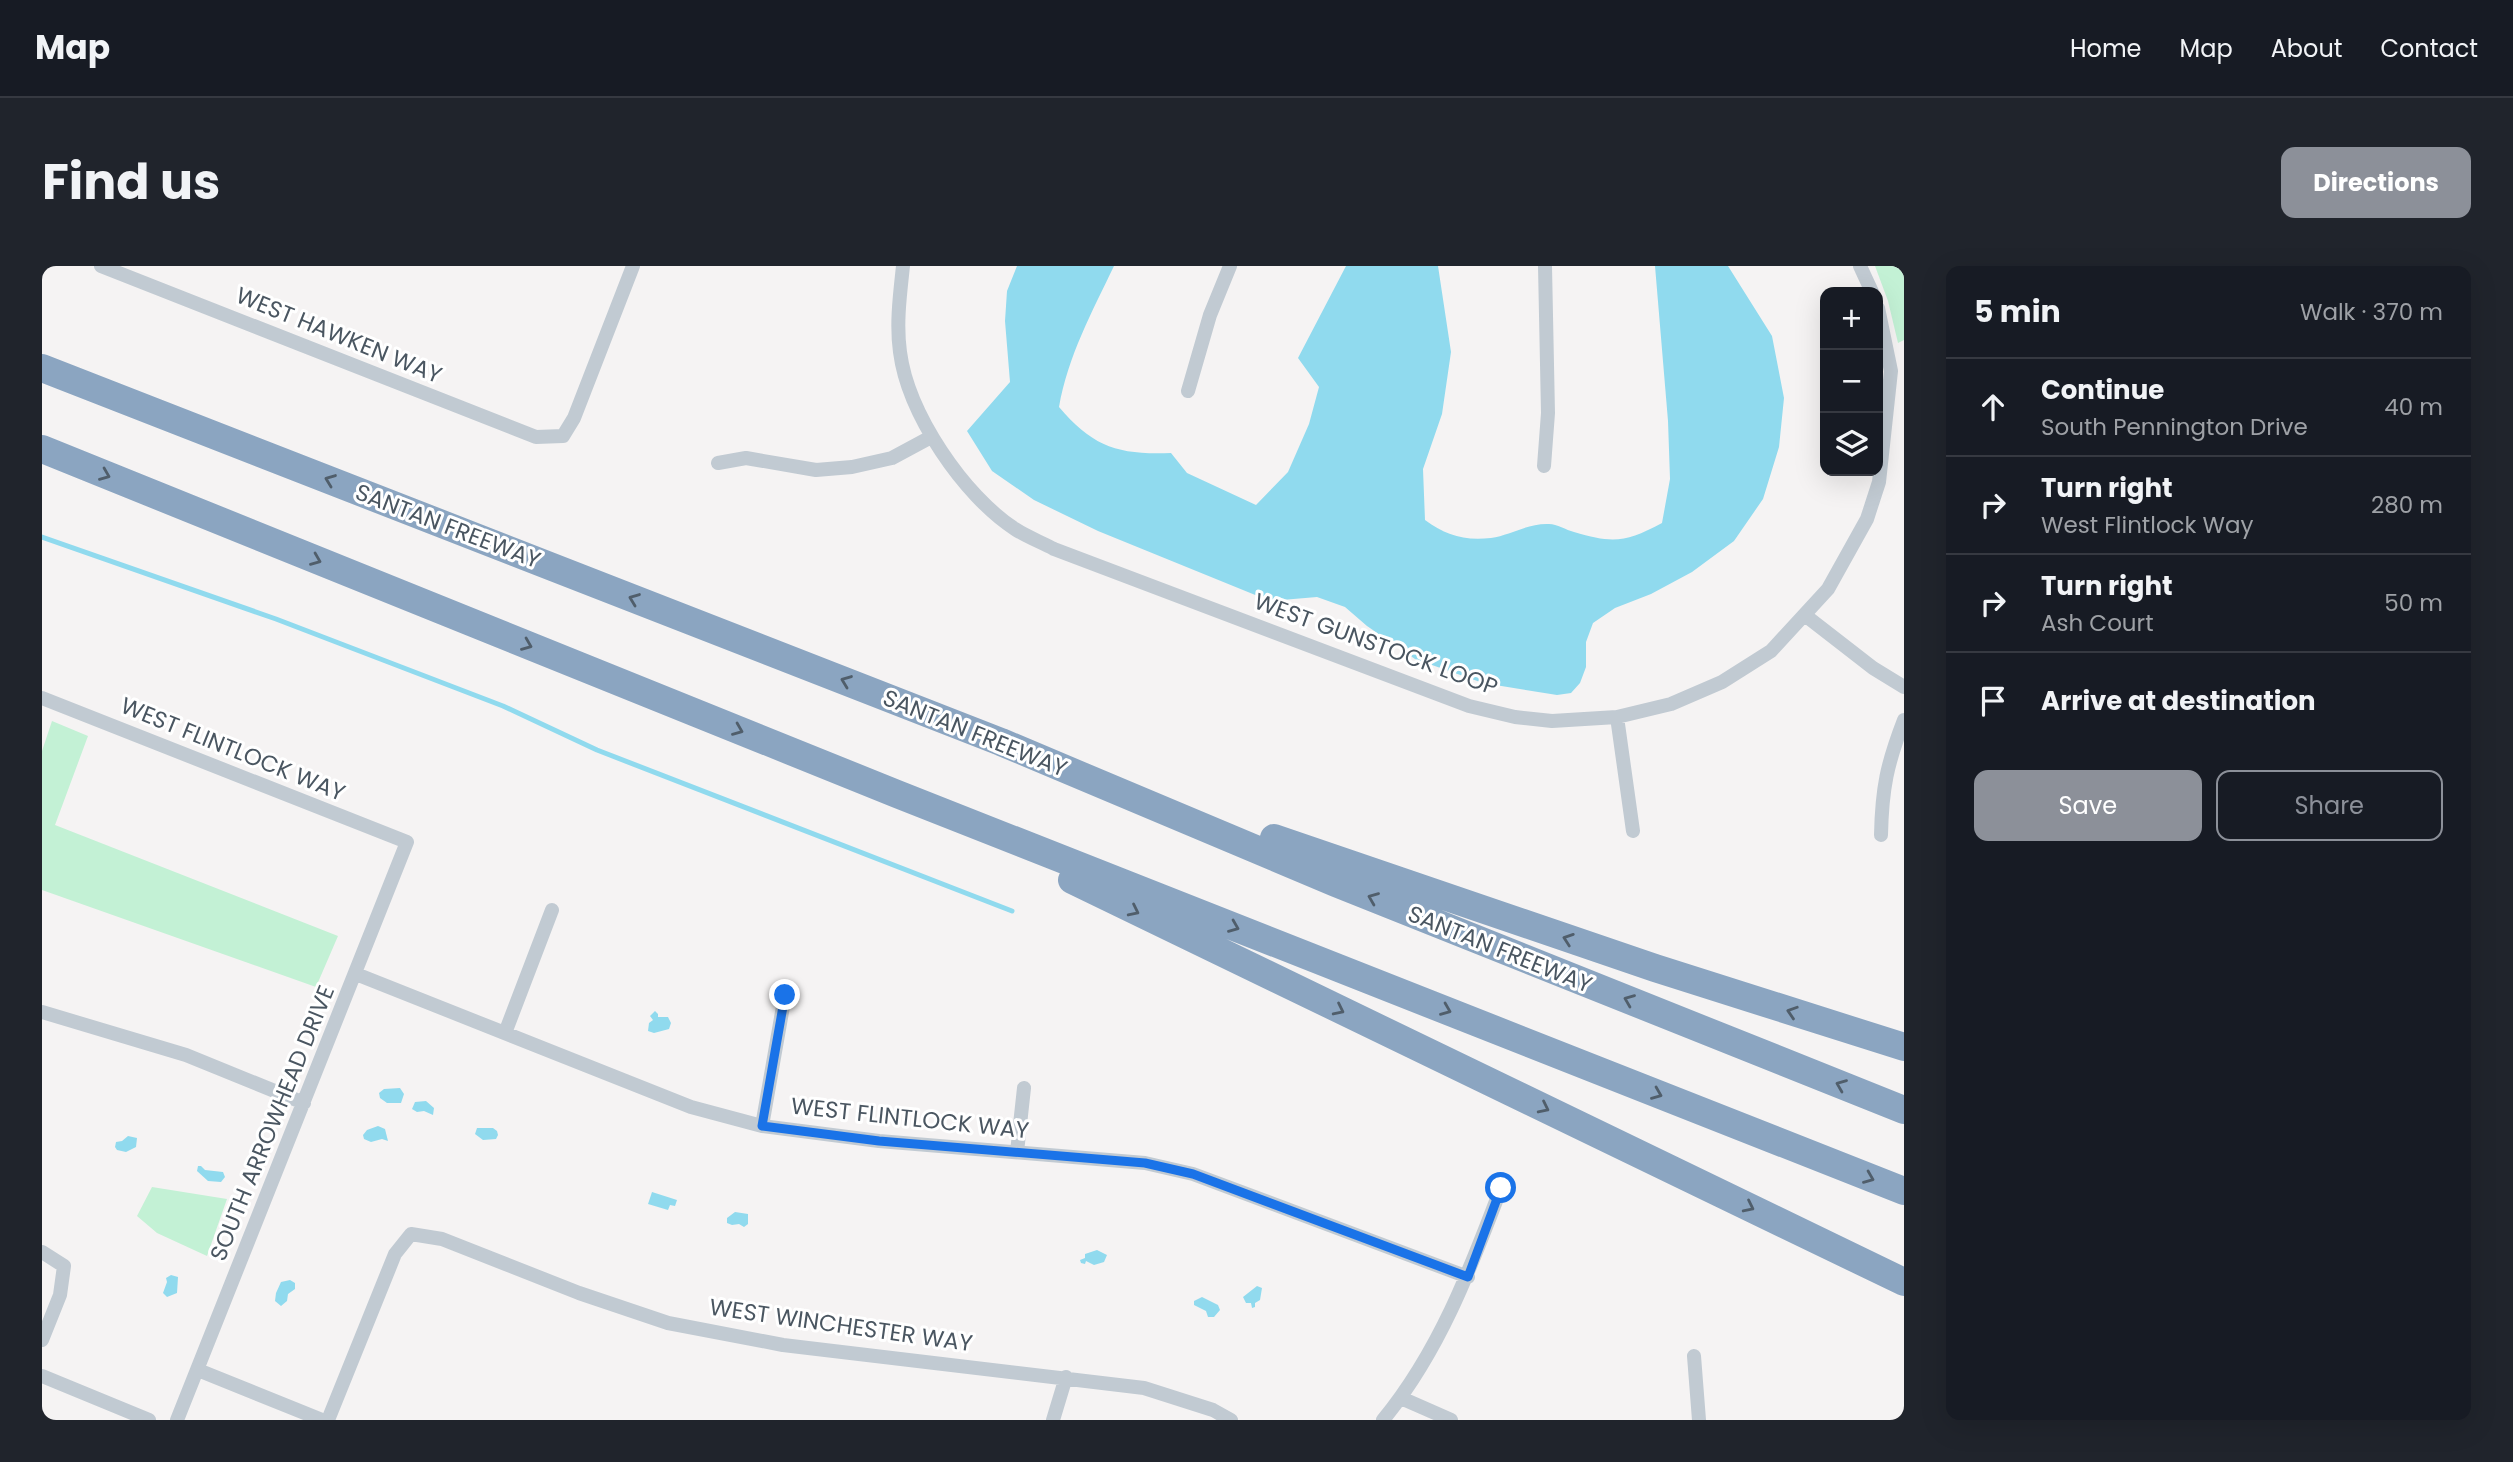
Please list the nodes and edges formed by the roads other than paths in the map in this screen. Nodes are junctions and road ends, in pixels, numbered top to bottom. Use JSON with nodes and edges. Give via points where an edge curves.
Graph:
{"nodes":[{"id":1,"x":101,"y":266,"type":"edge"},
{"id":2,"x":634,"y":266,"type":"edge"},
{"id":3,"x":903,"y":266,"type":"edge"},
{"id":4,"x":1230,"y":266,"type":"edge"},
{"id":5,"x":1545,"y":266,"type":"edge"},
{"id":6,"x":1860,"y":266,"type":"edge"},
{"id":7,"x":1870,"y":287,"type":"edge"},
{"id":8,"x":1883,"y":332,"type":"edge"},
{"id":9,"x":42,"y":357,"type":"edge"},
{"id":10,"x":42,"y":368,"type":"edge"},
{"id":11,"x":1188,"y":391,"type":"dead end"},
{"id":12,"x":183,"y":424,"type":"junction"},
{"id":13,"x":930,"y":437,"type":"junction"},
{"id":14,"x":42,"y":450,"type":"edge"},
{"id":15,"x":718,"y":463,"type":"dead end"},
{"id":16,"x":1544,"y":466,"type":"dead end"},
{"id":17,"x":1806,"y":615,"type":"junction"},
{"id":18,"x":1904,"y":687,"type":"edge"},
{"id":19,"x":42,"y":698,"type":"edge"},
{"id":20,"x":1617,"y":717,"type":"junction"},
{"id":21,"x":1904,"y":720,"type":"edge"},
{"id":22,"x":1000,"y":741,"type":"junction"},
{"id":23,"x":897,"y":794,"type":"junction"},
{"id":24,"x":1633,"y":831,"type":"dead end"},
{"id":25,"x":1881,"y":835,"type":"dead end"},
{"id":26,"x":407,"y":842,"type":"joint"},
{"id":27,"x":552,"y":910,"type":"dead end"},
{"id":28,"x":356,"y":974,"type":"junction"},
{"id":29,"x":785,"y":995,"type":"dead end"},
{"id":30,"x":42,"y":1012,"type":"edge"},
{"id":31,"x":505,"y":1033,"type":"junction"},
{"id":32,"x":1904,"y":1047,"type":"edge"},
{"id":33,"x":1024,"y":1088,"type":"dead end"},
{"id":34,"x":304,"y":1102,"type":"junction"},
{"id":35,"x":1904,"y":1110,"type":"edge"},
{"id":36,"x":762,"y":1126,"type":"junction"},
{"id":37,"x":1017,"y":1152,"type":"junction"},
{"id":38,"x":1501,"y":1188,"type":"dead end"},
{"id":39,"x":1904,"y":1191,"type":"edge"},
{"id":40,"x":42,"y":1252,"type":"edge"},
{"id":41,"x":1468,"y":1277,"type":"junction"},
{"id":42,"x":1904,"y":1282,"type":"edge"},
{"id":43,"x":42,"y":1340,"type":"edge"},
{"id":44,"x":1694,"y":1356,"type":"dead end"},
{"id":45,"x":198,"y":1370,"type":"junction"},
{"id":46,"x":42,"y":1376,"type":"edge"},
{"id":47,"x":1066,"y":1377,"type":"junction"},
{"id":48,"x":1401,"y":1398,"type":"junction"},
{"id":49,"x":149,"y":1420,"type":"edge"},
{"id":50,"x":177,"y":1420,"type":"edge"},
{"id":51,"x":322,"y":1420,"type":"edge"},
{"id":52,"x":328,"y":1420,"type":"edge"},
{"id":53,"x":1053,"y":1420,"type":"edge"},
{"id":54,"x":1231,"y":1420,"type":"edge"},
{"id":55,"x":1383,"y":1420,"type":"edge"},
{"id":56,"x":1451,"y":1420,"type":"edge"},
{"id":57,"x":1699,"y":1420,"type":"edge"}],
"edges":[{"from":1,"to":2,"type":"street","name":"WEST HAWKEN WAY","via":[[536,437],[563,436],[574,418]]},
{"from":3,"to":13,"type":"street","name":"WEST GUNSTOCK LOOP","via":[[900,353]]},
{"from":4,"to":11,"type":"street"},
{"from":5,"to":16,"type":"street","via":[[1548,413]]},
{"from":6,"to":7,"type":"street"},
{"from":8,"to":17,"type":"street","name":"WEST GUNSTOCK LOOP","via":[[1891,371],[1879,482],[1850,553]]},
{"from":9,"to":12,"type":"highway"},
{"from":10,"to":12,"type":"highway","name":"SANTAN FREEWAY"},
{"from":22,"to":12,"type":"highway","name":"SANTAN FREEWAY","one_way":true},
{"from":13,"to":15,"type":"street","via":[[892,458],[852,467],[816,470],[746,458]]},
{"from":13,"to":20,"type":"street","name":"WEST GUNSTOCK LOOP","via":[[969,489],[1014,529],[1054,549],[1469,706],[1552,722]]},
{"from":14,"to":23,"type":"highway","one_way":true},
{"from":17,"to":18,"type":"street","via":[[1872,668]]},
{"from":17,"to":20,"type":"street","name":"WEST GUNSTOCK LOOP","via":[[1771,651],[1722,682],[1671,704]]},
{"from":19,"to":26,"type":"street","name":"WEST FLINTLOCK WAY"},
{"from":20,"to":24,"type":"street"},
{"from":21,"to":25,"type":"street","via":[[1889,760]]},
{"from":32,"to":22,"type":"highway","one_way":true,"via":[[1426,892]]},
{"from":35,"to":22,"type":"highway","name":"SANTAN FREEWAY","one_way":true,"via":[[1336,883]]},
{"from":23,"to":39,"type":"highway","one_way":true},
{"from":23,"to":42,"type":"highway","one_way":true},
{"from":26,"to":28,"type":"street","name":"SOUTH ARROWHEAD DRIVE"},
{"from":27,"to":31,"type":"street"},
{"from":28,"to":31,"type":"street","name":"WEST FLINTLOCK WAY"},
{"from":28,"to":34,"type":"street","name":"SOUTH ARROWHEAD DRIVE"},
{"from":29,"to":36,"type":"street"},
{"from":30,"to":34,"type":"street","via":[[186,1055]]},
{"from":31,"to":36,"type":"street","name":"WEST FLINTLOCK WAY","via":[[691,1107]]},
{"from":33,"to":37,"type":"street"},
{"from":34,"to":45,"type":"street","name":"SOUTH ARROWHEAD DRIVE"},
{"from":36,"to":37,"type":"street","name":"WEST FLINTLOCK WAY"},
{"from":37,"to":41,"type":"street","name":"WEST FLINTLOCK WAY","via":[[1145,1163],[1193,1174]]},
{"from":38,"to":41,"type":"street"},
{"from":40,"to":43,"type":"street","via":[[64,1266],[60,1295]]},
{"from":41,"to":48,"type":"street"},
{"from":44,"to":57,"type":"street"},
{"from":45,"to":50,"type":"street","name":"SOUTH ARROWHEAD DRIVE"},
{"from":45,"to":51,"type":"street"},
{"from":46,"to":49,"type":"street"},
{"from":47,"to":52,"type":"street","name":"WEST WINCHESTER WAY","via":[[783,1345],[668,1322],[442,1240],[411,1234],[395,1254]]},
{"from":47,"to":53,"type":"street"},
{"from":47,"to":54,"type":"street","name":"WEST WINCHESTER WAY","via":[[1144,1388]]},
{"from":48,"to":55,"type":"street"},
{"from":48,"to":56,"type":"street"}]}
